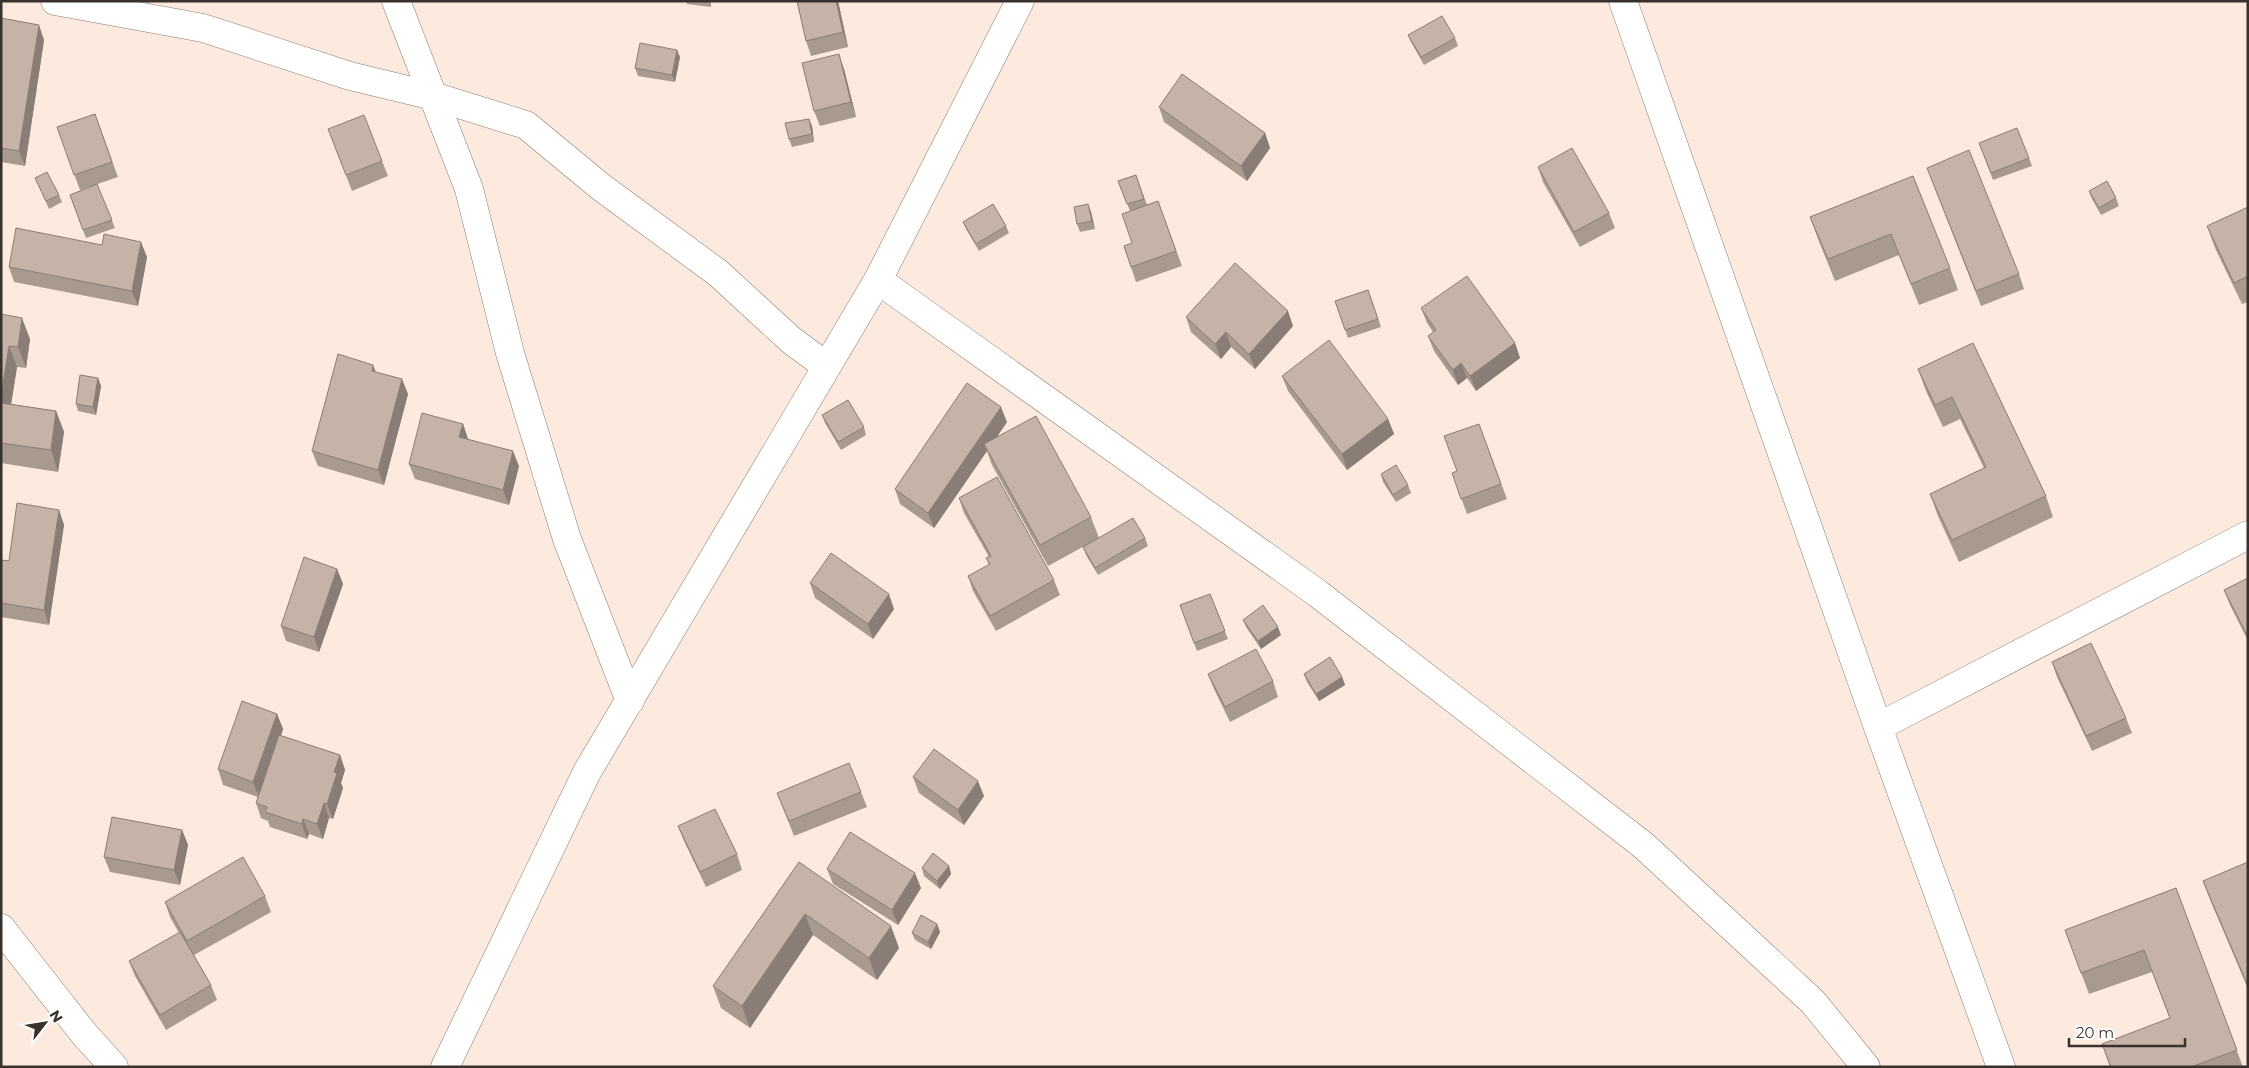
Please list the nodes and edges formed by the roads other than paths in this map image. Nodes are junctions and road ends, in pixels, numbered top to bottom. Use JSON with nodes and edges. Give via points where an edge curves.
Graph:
{"nodes":[{"id":1,"x":55,"y":1,"type":"edge"},
{"id":2,"x":396,"y":1,"type":"edge"},
{"id":3,"x":1020,"y":1,"type":"edge"},
{"id":4,"x":1623,"y":1,"type":"edge"},
{"id":5,"x":433,"y":96,"type":"junction"},
{"id":6,"x":878,"y":280,"type":"junction"},
{"id":7,"x":826,"y":366,"type":"junction"},
{"id":8,"x":2248,"y":535,"type":"edge"},
{"id":9,"x":630,"y":700,"type":"junction"},
{"id":10,"x":1878,"y":727,"type":"junction"},
{"id":11,"x":1,"y":928,"type":"edge"},
{"id":12,"x":114,"y":1067,"type":"edge"},
{"id":13,"x":446,"y":1067,"type":"edge"},
{"id":14,"x":1866,"y":1067,"type":"edge"},
{"id":15,"x":2001,"y":1067,"type":"edge"}],
"edges":[{"from":1,"to":5,"type":"street","via":[[203,28],[350,76]]},
{"from":2,"to":5,"type":"street"},
{"from":3,"to":6,"type":"street"},
{"from":4,"to":10,"type":"street"},
{"from":5,"to":7,"type":"street","via":[[526,125],[601,187],[718,273],[791,340]]},
{"from":5,"to":9,"type":"street","via":[[469,188],[510,353],[567,539]]},
{"from":6,"to":7,"type":"street"},
{"from":6,"to":14,"type":"street","via":[[1317,593],[1642,845],[1813,1002]]},
{"from":7,"to":9,"type":"street"},
{"from":8,"to":10,"type":"street"},
{"from":9,"to":13,"type":"street","via":[[587,772]]},
{"from":10,"to":15,"type":"street"},
{"from":11,"to":12,"type":"street"}]}
